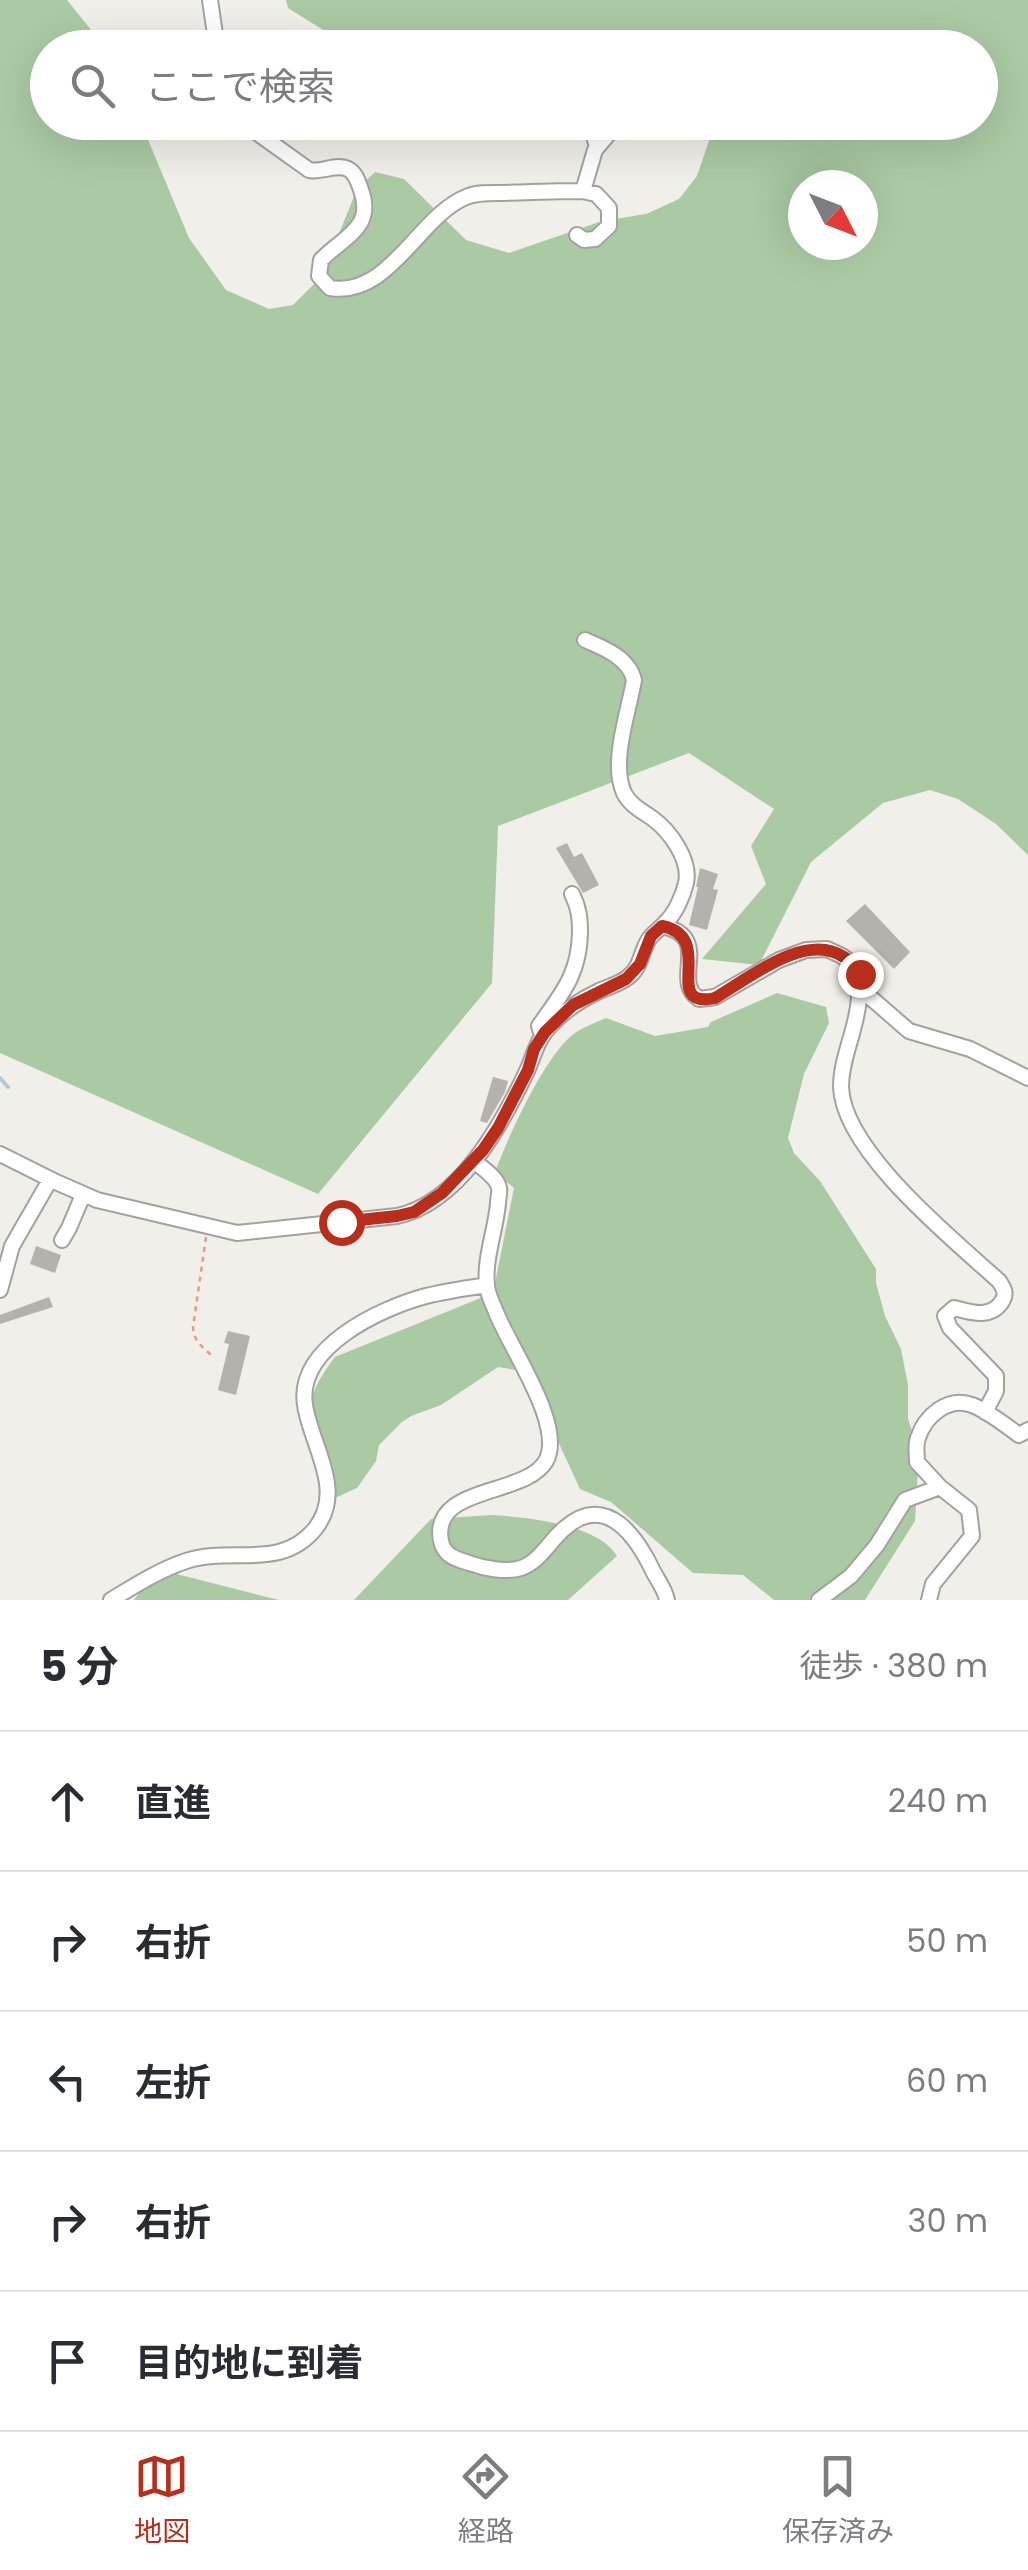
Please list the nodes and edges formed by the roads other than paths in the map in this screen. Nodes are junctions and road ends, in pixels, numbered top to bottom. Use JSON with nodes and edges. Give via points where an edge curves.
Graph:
{"nodes":[{"id":1,"x":210,"y":0,"type":"edge"},
{"id":2,"x":214,"y":30,"type":"edge"},
{"id":3,"x":267,"y":140,"type":"edge"},
{"id":4,"x":597,"y":140,"type":"edge"},
{"id":5,"x":603,"y":140,"type":"edge"},
{"id":6,"x":598,"y":146,"type":"junction"},
{"id":7,"x":584,"y":191,"type":"junction"},
{"id":8,"x":577,"y":235,"type":"dead end"},
{"id":9,"x":585,"y":640,"type":"dead end"},
{"id":10,"x":572,"y":894,"type":"dead end"},
{"id":11,"x":662,"y":926,"type":"junction"},
{"id":12,"x":860,"y":974,"type":"junction"},
{"id":13,"x":542,"y":1036,"type":"junction"},
{"id":14,"x":1028,"y":1078,"type":"edge"},
{"id":15,"x":0,"y":1154,"type":"edge"},
{"id":16,"x":474,"y":1161,"type":"junction"},
{"id":17,"x":50,"y":1180,"type":"junction"},
{"id":18,"x":83,"y":1195,"type":"junction"},
{"id":19,"x":62,"y":1240,"type":"dead end"},
{"id":20,"x":486,"y":1285,"type":"junction"},
{"id":21,"x":0,"y":1290,"type":"edge"},
{"id":22,"x":985,"y":1412,"type":"junction"},
{"id":23,"x":1028,"y":1430,"type":"edge"},
{"id":24,"x":940,"y":1487,"type":"junction"},
{"id":25,"x":111,"y":1600,"type":"edge"},
{"id":26,"x":667,"y":1600,"type":"edge"},
{"id":27,"x":819,"y":1600,"type":"edge"},
{"id":28,"x":929,"y":1600,"type":"edge"}],
"edges":[{"from":1,"to":2,"type":"street"},
{"from":3,"to":7,"type":"street","via":[[308,170],[342,168],[356,176],[362,222],[318,265],[330,288],[348,289],[388,267],[464,198]]},
{"from":4,"to":6,"type":"street"},
{"from":5,"to":6,"type":"street"},
{"from":6,"to":7,"type":"street"},
{"from":7,"to":8,"type":"street","via":[[602,199],[611,218],[596,239]]},
{"from":9,"to":11,"type":"street","via":[[632,669],[621,782],[634,806],[664,829],[687,872],[683,893]]},
{"from":10,"to":13,"type":"street","via":[[580,918],[578,958],[539,1026]]},
{"from":11,"to":12,"type":"street","via":[[686,941],[688,986],[704,1000],[806,950],[833,950]]},
{"from":11,"to":13,"type":"street","via":[[626,979],[573,1005]]},
{"from":12,"to":14,"type":"street","via":[[864,990],[908,1031],[970,1049]]},
{"from":12,"to":22,"type":"street","via":[[841,1092],[857,1134],[899,1189],[1006,1290],[996,1309],[984,1314],[954,1308],[946,1316],[996,1376]]},
{"from":13,"to":16,"type":"street","via":[[507,1111]]},
{"from":15,"to":17,"type":"street"},
{"from":16,"to":18,"type":"street","via":[[435,1199],[406,1214],[258,1232]]},
{"from":16,"to":20,"type":"street","via":[[499,1186]]},
{"from":17,"to":18,"type":"street"},
{"from":17,"to":21,"type":"street","via":[[12,1246]]},
{"from":18,"to":19,"type":"street"},
{"from":20,"to":25,"type":"street","via":[[388,1309],[337,1339],[312,1368],[304,1402],[328,1483],[323,1516],[301,1542],[274,1555],[188,1560]]},
{"from":20,"to":26,"type":"street","via":[[536,1390],[550,1447],[527,1479],[456,1504],[440,1531],[444,1549],[483,1568],[519,1570],[576,1520],[612,1517],[631,1533]]},
{"from":22,"to":23,"type":"street","via":[[1019,1436]]},
{"from":22,"to":24,"type":"street","via":[[959,1402],[940,1408],[924,1424],[917,1462]]},
{"from":24,"to":27,"type":"street","via":[[905,1500],[851,1576]]},
{"from":24,"to":28,"type":"street","via":[[969,1510],[972,1536],[933,1584]]}]}
